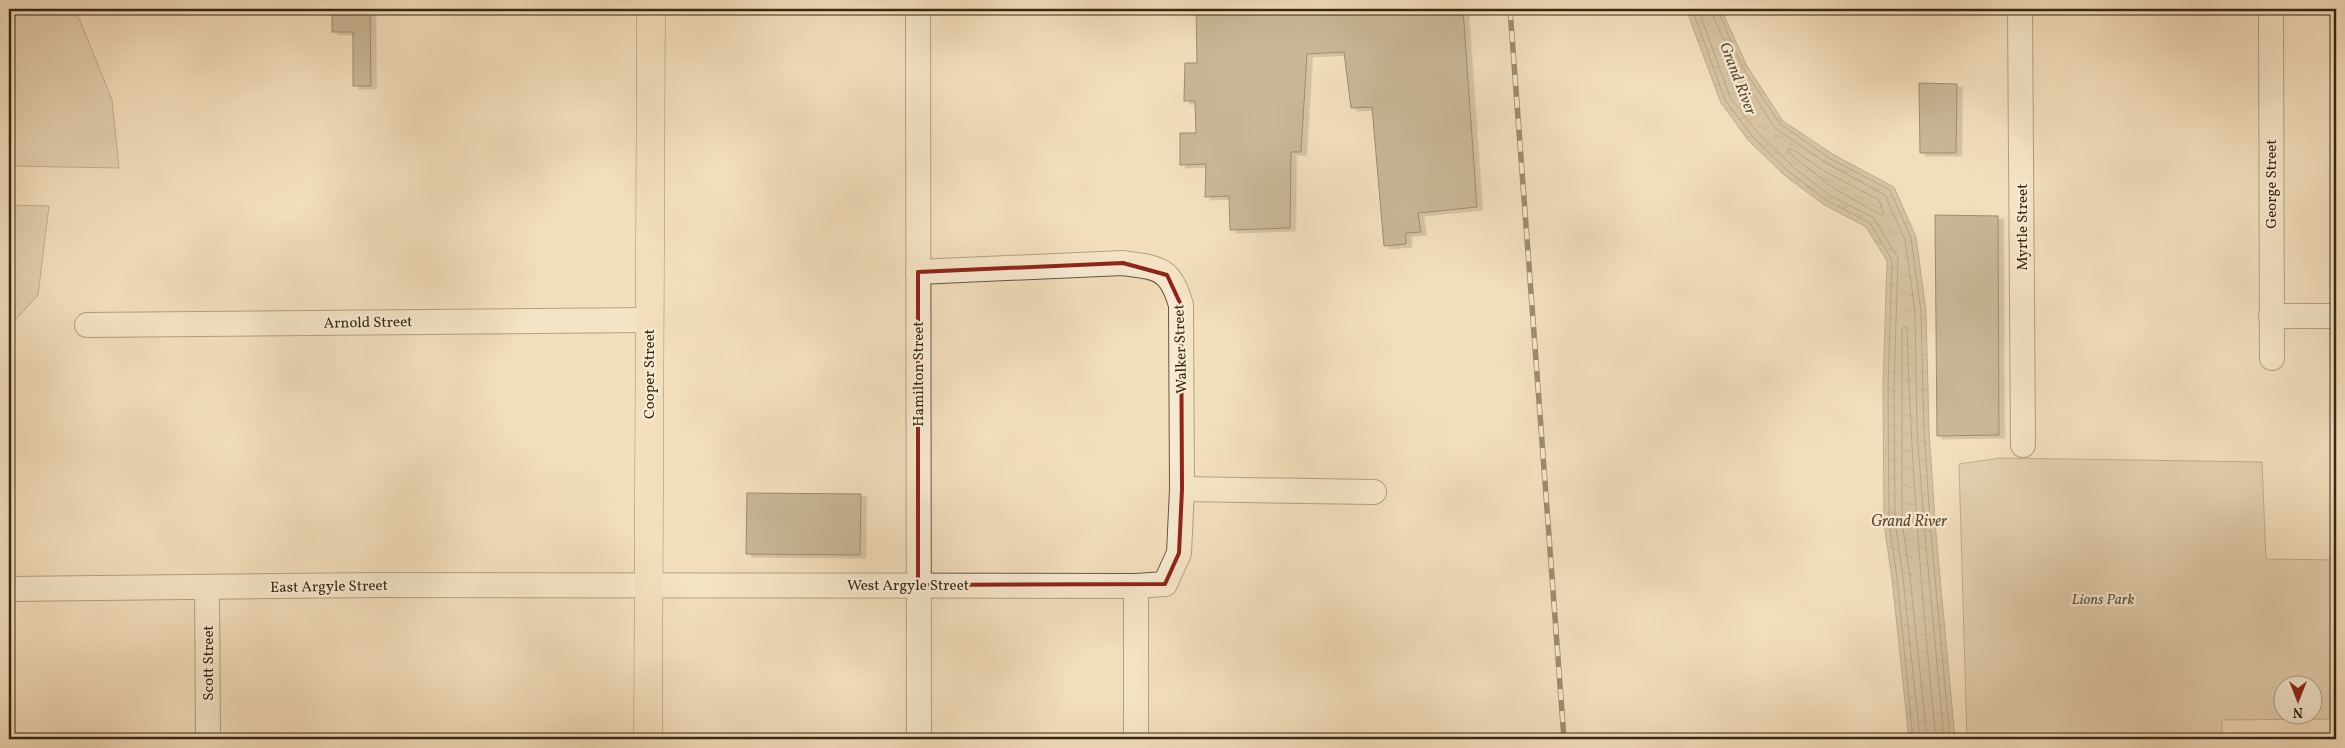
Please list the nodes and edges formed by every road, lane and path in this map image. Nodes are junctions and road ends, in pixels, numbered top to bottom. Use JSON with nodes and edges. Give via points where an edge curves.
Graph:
{"nodes":[{"id":1,"x":650,"y":9,"type":"edge"},
{"id":2,"x":918,"y":9,"type":"edge"},
{"id":3,"x":2020,"y":9,"type":"edge"},
{"id":4,"x":2271,"y":9,"type":"edge"},
{"id":5,"x":918,"y":272,"type":"junction"},
{"id":6,"x":2271,"y":316,"type":"junction"},
{"id":7,"x":2336,"y":316,"type":"edge"},
{"id":8,"x":649,"y":320,"type":"junction"},
{"id":9,"x":87,"y":325,"type":"dead end"},
{"id":10,"x":2272,"y":358,"type":"dead end"},
{"id":11,"x":2023,"y":445,"type":"dead end"},
{"id":12,"x":1182,"y":489,"type":"junction"},
{"id":13,"x":1374,"y":492,"type":"dead end"},
{"id":14,"x":1165,"y":584,"type":"joint"},
{"id":15,"x":918,"y":585,"type":"junction"},
{"id":16,"x":650,"y":586,"type":"junction"},
{"id":17,"x":1136,"y":586,"type":"junction"},
{"id":18,"x":208,"y":588,"type":"junction"},
{"id":19,"x":9,"y":590,"type":"edge"},
{"id":20,"x":208,"y":739,"type":"edge"},
{"id":21,"x":648,"y":739,"type":"edge"},
{"id":22,"x":919,"y":739,"type":"edge"},
{"id":23,"x":1136,"y":739,"type":"edge"}],
"edges":[{"from":1,"to":8,"type":"main road","name":"Cooper Street"},
{"from":2,"to":5,"type":"street","name":"Hamilton Street"},
{"from":3,"to":11,"type":"street","name":"Myrtle Street"},
{"from":4,"to":6,"type":"street","name":"George Street"},
{"from":5,"to":12,"type":"street","name":"Walker Street","via":[[1124,263],[1147,266],[1167,274],[1175,286],[1181,306]]},
{"from":5,"to":15,"type":"street","name":"Hamilton Street"},
{"from":6,"to":7,"type":"street"},
{"from":6,"to":10,"type":"street","name":"George Street"},
{"from":8,"to":9,"type":"street","name":"Arnold Street"},
{"from":8,"to":16,"type":"main road","name":"Cooper Street"},
{"from":12,"to":13,"type":"street"},
{"from":12,"to":14,"type":"street","name":"Walker Street","via":[[1179,553]]},
{"from":14,"to":17,"type":"street","name":"West Argyle Street"},
{"from":15,"to":16,"type":"street","name":"West Argyle Street"},
{"from":15,"to":17,"type":"street","name":"West Argyle Street"},
{"from":15,"to":22,"type":"street","name":"Hamilton Street"},
{"from":16,"to":18,"type":"street","name":"East Argyle Street","via":[[380,584]]},
{"from":16,"to":21,"type":"main road","name":"Cooper Street"},
{"from":17,"to":23,"type":"street"},
{"from":18,"to":19,"type":"street","name":"East Argyle Street"},
{"from":18,"to":20,"type":"street","name":"Scott Street"}]}
